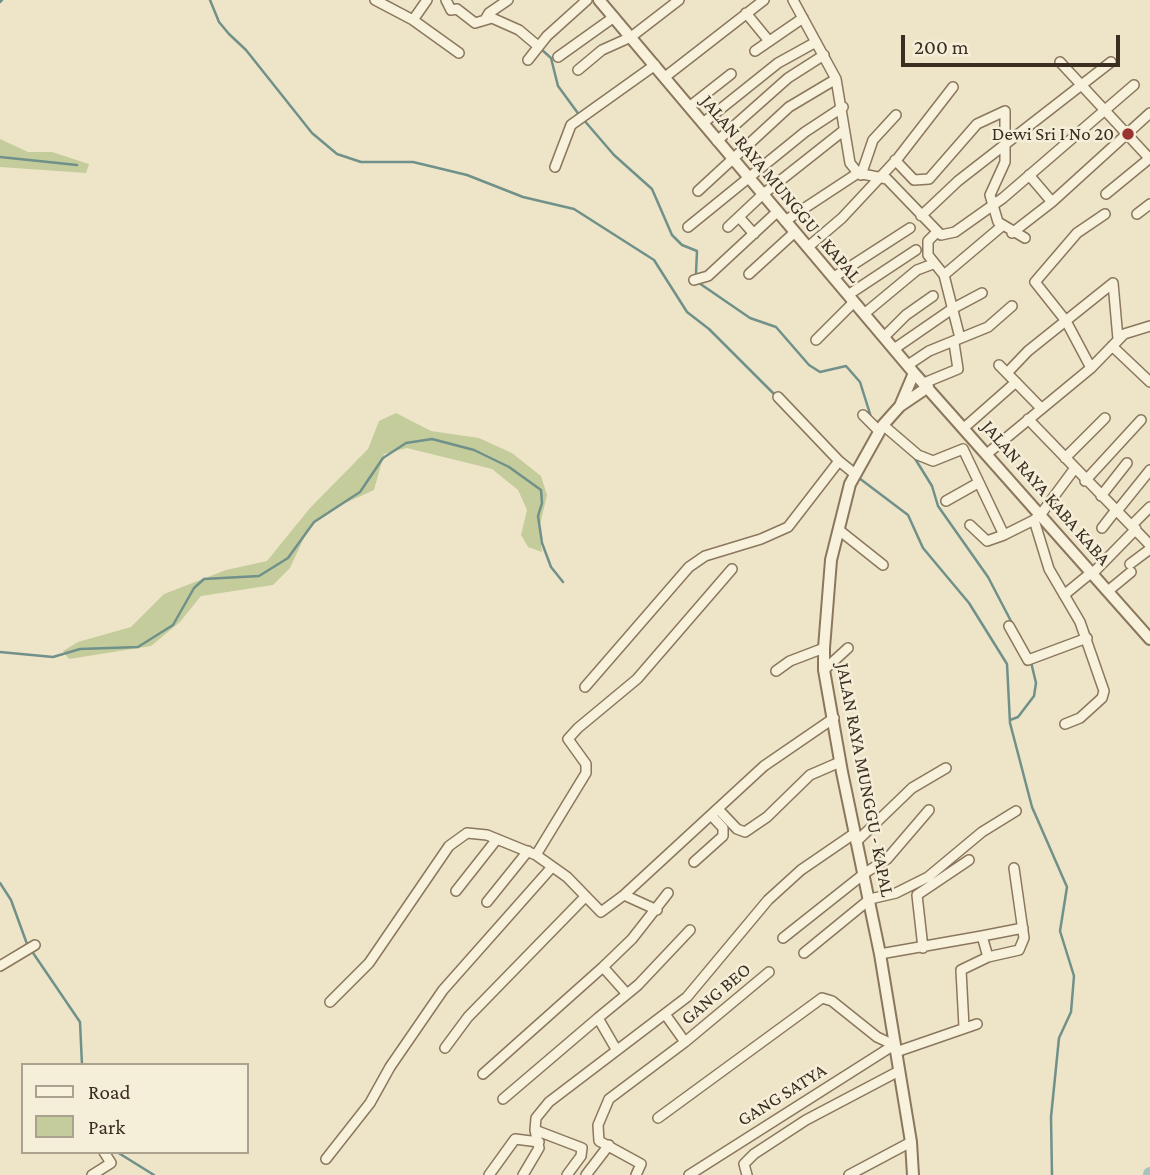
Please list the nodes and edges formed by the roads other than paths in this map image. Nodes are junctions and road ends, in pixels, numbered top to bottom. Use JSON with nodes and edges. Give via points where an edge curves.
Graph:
{"nodes":[{"id":1,"x":375,"y":0,"type":"edge"},
{"id":2,"x":427,"y":0,"type":"edge"},
{"id":3,"x":446,"y":0,"type":"edge"},
{"id":4,"x":508,"y":0,"type":"edge"},
{"id":5,"x":587,"y":0,"type":"edge"},
{"id":6,"x":679,"y":0,"type":"edge"},
{"id":7,"x":764,"y":0,"type":"edge"},
{"id":8,"x":793,"y":0,"type":"edge"},
{"id":9,"x":602,"y":1,"type":"edge"},
{"id":10,"x":746,"y":13,"type":"junction"},
{"id":11,"x":614,"y":17,"type":"junction"},
{"id":12,"x":803,"y":18,"type":"junction"},
{"id":13,"x":486,"y":19,"type":"junction"},
{"id":14,"x":413,"y":20,"type":"junction"},
{"id":15,"x":631,"y":37,"type":"junction"},
{"id":16,"x":769,"y":41,"type":"junction"},
{"id":17,"x":816,"y":42,"type":"junction"},
{"id":18,"x":538,"y":46,"type":"junction"},
{"id":19,"x":755,"y":51,"type":"dead end"},
{"id":20,"x":459,"y":54,"type":"dead end"},
{"id":21,"x":824,"y":55,"type":"junction"},
{"id":22,"x":558,"y":57,"type":"dead end"},
{"id":23,"x":528,"y":60,"type":"dead end"},
{"id":24,"x":1060,"y":62,"type":"dead end"},
{"id":25,"x":1111,"y":62,"type":"dead end"},
{"id":26,"x":654,"y":65,"type":"junction"},
{"id":27,"x":578,"y":70,"type":"dead end"},
{"id":28,"x":731,"y":74,"type":"dead end"},
{"id":29,"x":665,"y":77,"type":"junction"},
{"id":30,"x":836,"y":79,"type":"junction"},
{"id":31,"x":1134,"y":85,"type":"dead end"},
{"id":32,"x":1082,"y":86,"type":"junction"},
{"id":33,"x":953,"y":88,"type":"dead end"},
{"id":34,"x":689,"y":107,"type":"junction"},
{"id":35,"x":843,"y":107,"type":"junction"},
{"id":36,"x":1105,"y":110,"type":"junction"},
{"id":37,"x":1150,"y":113,"type":"edge"},
{"id":38,"x":896,"y":115,"type":"dead end"},
{"id":39,"x":703,"y":124,"type":"junction"},
{"id":40,"x":843,"y":131,"type":"junction"},
{"id":41,"x":1127,"y":134,"type":"junction"},
{"id":42,"x":717,"y":141,"type":"junction"},
{"id":43,"x":1005,"y":146,"type":"junction"},
{"id":44,"x":732,"y":158,"type":"junction"},
{"id":45,"x":1150,"y":158,"type":"edge"},
{"id":46,"x":895,"y":160,"type":"junction"},
{"id":47,"x":555,"y":167,"type":"dead end"},
{"id":48,"x":859,"y":174,"type":"junction"},
{"id":49,"x":1029,"y":175,"type":"junction"},
{"id":50,"x":748,"y":178,"type":"junction"},
{"id":51,"x":878,"y":178,"type":"junction"},
{"id":52,"x":698,"y":191,"type":"dead end"},
{"id":53,"x":1106,"y":194,"type":"dead end"},
{"id":54,"x":762,"y":195,"type":"junction"},
{"id":55,"x":1052,"y":202,"type":"junction"},
{"id":56,"x":1150,"y":204,"type":"edge"},
{"id":57,"x":993,"y":205,"type":"junction"},
{"id":58,"x":1105,"y":214,"type":"dead end"},
{"id":59,"x":1137,"y":215,"type":"dead end"},
{"id":60,"x":781,"y":216,"type":"junction"},
{"id":61,"x":921,"y":216,"type":"junction"},
{"id":62,"x":739,"y":217,"type":"junction"},
{"id":63,"x":1002,"y":226,"type":"junction"},
{"id":64,"x":688,"y":227,"type":"dead end"},
{"id":65,"x":729,"y":227,"type":"dead end"},
{"id":66,"x":910,"y":228,"type":"dead end"},
{"id":67,"x":795,"y":232,"type":"junction"},
{"id":68,"x":936,"y":233,"type":"junction"},
{"id":69,"x":1012,"y":233,"type":"junction"},
{"id":70,"x":754,"y":234,"type":"junction"},
{"id":71,"x":1025,"y":238,"type":"dead end"},
{"id":72,"x":808,"y":247,"type":"junction"},
{"id":73,"x":916,"y":250,"type":"dead end"},
{"id":74,"x":930,"y":265,"type":"junction"},
{"id":75,"x":749,"y":274,"type":"dead end"},
{"id":76,"x":944,"y":275,"type":"junction"},
{"id":77,"x":834,"y":277,"type":"junction"},
{"id":78,"x":694,"y":279,"type":"dead end"},
{"id":79,"x":982,"y":293,"type":"dead end"},
{"id":80,"x":933,"y":296,"type":"dead end"},
{"id":81,"x":851,"y":298,"type":"junction"},
{"id":82,"x":1012,"y":306,"type":"dead end"},
{"id":83,"x":952,"y":309,"type":"junction"},
{"id":84,"x":864,"y":314,"type":"junction"},
{"id":85,"x":1066,"y":321,"type":"junction"},
{"id":86,"x":1150,"y":326,"type":"edge"},
{"id":87,"x":884,"y":337,"type":"junction"},
{"id":88,"x":816,"y":340,"type":"dead end"},
{"id":89,"x":957,"y":341,"type":"junction"},
{"id":90,"x":1115,"y":343,"type":"junction"},
{"id":91,"x":894,"y":349,"type":"junction"},
{"id":92,"x":999,"y":365,"type":"dead end"},
{"id":93,"x":1091,"y":368,"type":"junction"},
{"id":94,"x":911,"y":369,"type":"junction"},
{"id":95,"x":1007,"y":373,"type":"junction"},
{"id":96,"x":1016,"y":382,"type":"junction"},
{"id":97,"x":1150,"y":382,"type":"edge"},
{"id":98,"x":926,"y":385,"type":"junction"},
{"id":99,"x":778,"y":397,"type":"dead end"},
{"id":100,"x":900,"y":405,"type":"junction"},
{"id":101,"x":1041,"y":408,"type":"junction"},
{"id":102,"x":863,"y":415,"type":"dead end"},
{"id":103,"x":1105,"y":418,"type":"dead end"},
{"id":104,"x":1028,"y":419,"type":"junction"},
{"id":105,"x":1141,"y":420,"type":"dead end"},
{"id":106,"x":965,"y":427,"type":"junction"},
{"id":107,"x":881,"y":428,"type":"junction"},
{"id":108,"x":984,"y":448,"type":"junction"},
{"id":109,"x":968,"y":453,"type":"junction"},
{"id":110,"x":1065,"y":458,"type":"junction"},
{"id":111,"x":839,"y":461,"type":"junction"},
{"id":112,"x":1127,"y":463,"type":"dead end"},
{"id":113,"x":1074,"y":468,"type":"junction"},
{"id":114,"x":1150,"y":470,"type":"edge"},
{"id":115,"x":852,"y":475,"type":"junction"},
{"id":116,"x":1086,"y":481,"type":"junction"},
{"id":117,"x":978,"y":483,"type":"junction"},
{"id":118,"x":1101,"y":496,"type":"junction"},
{"id":119,"x":946,"y":500,"type":"dead end"},
{"id":120,"x":1150,"y":507,"type":"edge"},
{"id":121,"x":1116,"y":511,"type":"junction"},
{"id":122,"x":1038,"y":517,"type":"junction"},
{"id":123,"x":970,"y":525,"type":"dead end"},
{"id":124,"x":1134,"y":527,"type":"junction"},
{"id":125,"x":1102,"y":528,"type":"dead end"},
{"id":126,"x":839,"y":530,"type":"junction"},
{"id":127,"x":1004,"y":535,"type":"junction"},
{"id":128,"x":1150,"y":547,"type":"edge"},
{"id":129,"x":883,"y":565,"type":"dead end"},
{"id":130,"x":732,"y":569,"type":"dead end"},
{"id":131,"x":1092,"y":572,"type":"junction"},
{"id":132,"x":1108,"y":591,"type":"junction"},
{"id":133,"x":1064,"y":596,"type":"junction"},
{"id":134,"x":1009,"y":626,"type":"dead end"},
{"id":135,"x":1087,"y":638,"type":"junction"},
{"id":136,"x":1150,"y":639,"type":"edge"},
{"id":137,"x":824,"y":648,"type":"junction"},
{"id":138,"x":848,"y":648,"type":"dead end"},
{"id":139,"x":824,"y":670,"type":"junction"},
{"id":140,"x":776,"y":671,"type":"dead end"},
{"id":141,"x":585,"y":687,"type":"dead end"},
{"id":142,"x":834,"y":718,"type":"junction"},
{"id":143,"x":1066,"y":724,"type":"dead end"},
{"id":144,"x":840,"y":762,"type":"junction"},
{"id":145,"x":946,"y":768,"type":"dead end"},
{"id":146,"x":929,"y":810,"type":"dead end"},
{"id":147,"x":1016,"y":811,"type":"dead end"},
{"id":148,"x":715,"y":812,"type":"junction"},
{"id":149,"x":856,"y":837,"type":"junction"},
{"id":150,"x":497,"y":839,"type":"junction"},
{"id":151,"x":532,"y":853,"type":"junction"},
{"id":152,"x":969,"y":860,"type":"dead end"},
{"id":153,"x":694,"y":862,"type":"dead end"},
{"id":154,"x":552,"y":867,"type":"junction"},
{"id":155,"x":1014,"y":868,"type":"dead end"},
{"id":156,"x":865,"y":873,"type":"junction"},
{"id":157,"x":456,"y":891,"type":"dead end"},
{"id":158,"x":668,"y":893,"type":"dead end"},
{"id":159,"x":624,"y":895,"type":"junction"},
{"id":160,"x":585,"y":897,"type":"junction"},
{"id":161,"x":870,"y":899,"type":"junction"},
{"id":162,"x":487,"y":902,"type":"dead end"},
{"id":163,"x":657,"y":910,"type":"junction"},
{"id":164,"x":1023,"y":928,"type":"junction"},
{"id":165,"x":690,"y":930,"type":"dead end"},
{"id":166,"x":982,"y":936,"type":"junction"},
{"id":167,"x":783,"y":938,"type":"dead end"},
{"id":168,"x":35,"y":945,"type":"dead end"},
{"id":169,"x":923,"y":948,"type":"junction"},
{"id":170,"x":804,"y":953,"type":"dead end"},
{"id":171,"x":880,"y":954,"type":"junction"},
{"id":172,"x":988,"y":957,"type":"junction"},
{"id":173,"x":0,"y":966,"type":"edge"},
{"id":174,"x":603,"y":967,"type":"junction"},
{"id":175,"x":769,"y":972,"type":"dead end"},
{"id":176,"x":627,"y":994,"type":"junction"},
{"id":177,"x":330,"y":1002,"type":"dead end"},
{"id":178,"x":665,"y":1014,"type":"junction"},
{"id":179,"x":598,"y":1018,"type":"junction"},
{"id":180,"x":977,"y":1024,"type":"dead end"},
{"id":181,"x":964,"y":1027,"type":"junction"},
{"id":182,"x":685,"y":1042,"type":"junction"},
{"id":183,"x":445,"y":1048,"type":"dead end"},
{"id":184,"x":895,"y":1048,"type":"junction"},
{"id":185,"x":617,"y":1049,"type":"junction"},
{"id":186,"x":899,"y":1071,"type":"junction"},
{"id":187,"x":483,"y":1074,"type":"dead end"},
{"id":188,"x":503,"y":1099,"type":"dead end"},
{"id":189,"x":658,"y":1118,"type":"dead end"},
{"id":190,"x":535,"y":1130,"type":"junction"},
{"id":191,"x":539,"y":1142,"type":"junction"},
{"id":192,"x":911,"y":1142,"type":"junction"},
{"id":193,"x":609,"y":1145,"type":"junction"},
{"id":194,"x":105,"y":1154,"type":"edge"},
{"id":195,"x":326,"y":1159,"type":"dead end"},
{"id":196,"x":92,"y":1175,"type":"edge"},
{"id":197,"x":489,"y":1175,"type":"edge"},
{"id":198,"x":523,"y":1175,"type":"edge"},
{"id":199,"x":567,"y":1175,"type":"edge"},
{"id":200,"x":586,"y":1175,"type":"edge"},
{"id":201,"x":636,"y":1175,"type":"edge"},
{"id":202,"x":689,"y":1175,"type":"edge"},
{"id":203,"x":747,"y":1175,"type":"edge"},
{"id":204,"x":849,"y":1175,"type":"edge"},
{"id":205,"x":913,"y":1175,"type":"edge"}],
"edges":[{"from":1,"to":14,"type":"street"},
{"from":2,"to":14,"type":"street"},
{"from":3,"to":13,"type":"street","via":[[451,10],[457,9],[475,23]]},
{"from":4,"to":13,"type":"street"},
{"from":5,"to":18,"type":"street"},
{"from":6,"to":15,"type":"street"},
{"from":7,"to":10,"type":"street"},
{"from":8,"to":12,"type":"street"},
{"from":9,"to":11,"type":"street","name":"JALAN RAYA MUNGGU - KAPAL"},
{"from":10,"to":16,"type":"street"},
{"from":10,"to":29,"type":"street"},
{"from":11,"to":15,"type":"street","name":"JALAN RAYA MUNGGU - KAPAL"},
{"from":11,"to":22,"type":"street"},
{"from":12,"to":16,"type":"street"},
{"from":12,"to":17,"type":"street"},
{"from":13,"to":18,"type":"street","via":[[512,27]]},
{"from":14,"to":20,"type":"street"},
{"from":15,"to":26,"type":"street","name":"JALAN RAYA MUNGGU - KAPAL"},
{"from":15,"to":27,"type":"street","via":[[602,50]]},
{"from":16,"to":19,"type":"street"},
{"from":17,"to":21,"type":"street"},
{"from":17,"to":39,"type":"street","via":[[778,63]]},
{"from":18,"to":23,"type":"street"},
{"from":21,"to":30,"type":"street"},
{"from":21,"to":42,"type":"street","via":[[788,78]]},
{"from":24,"to":32,"type":"street"},
{"from":25,"to":32,"type":"street"},
{"from":26,"to":29,"type":"street","name":"JALAN RAYA MUNGGU - KAPAL"},
{"from":26,"to":47,"type":"street","via":[[571,125]]},
{"from":28,"to":34,"type":"street"},
{"from":29,"to":34,"type":"street","name":"JALAN RAYA MUNGGU - KAPAL"},
{"from":30,"to":35,"type":"street"},
{"from":30,"to":44,"type":"street","via":[[796,101]]},
{"from":31,"to":36,"type":"street"},
{"from":32,"to":36,"type":"street"},
{"from":32,"to":43,"type":"street"},
{"from":33,"to":46,"type":"street"},
{"from":34,"to":39,"type":"street","name":"JALAN RAYA MUNGGU - KAPAL"},
{"from":35,"to":40,"type":"street"},
{"from":35,"to":50,"type":"street"},
{"from":36,"to":41,"type":"street"},
{"from":36,"to":49,"type":"street"},
{"from":37,"to":41,"type":"street"},
{"from":38,"to":48,"type":"street","via":[[872,142]]},
{"from":39,"to":42,"type":"street","name":"JALAN RAYA MUNGGU - KAPAL"},
{"from":40,"to":48,"type":"street","via":[[850,163]]},
{"from":40,"to":54,"type":"street"},
{"from":41,"to":45,"type":"street"},
{"from":41,"to":55,"type":"street"},
{"from":42,"to":44,"type":"street","name":"JALAN RAYA MUNGGU - KAPAL"},
{"from":43,"to":46,"type":"street","via":[[1005,111],[976,124],[929,179],[914,180]]},
{"from":43,"to":57,"type":"street","via":[[1002,172],[990,191]]},
{"from":43,"to":61,"type":"street"},
{"from":44,"to":50,"type":"street","name":"JALAN RAYA MUNGGU - KAPAL"},
{"from":44,"to":52,"type":"street"},
{"from":45,"to":53,"type":"street"},
{"from":46,"to":51,"type":"street"},
{"from":48,"to":51,"type":"street"},
{"from":48,"to":60,"type":"street"},
{"from":49,"to":55,"type":"street"},
{"from":49,"to":57,"type":"street"},
{"from":50,"to":54,"type":"street","name":"JALAN RAYA MUNGGU - KAPAL"},
{"from":50,"to":64,"type":"street"},
{"from":51,"to":61,"type":"street","via":[[887,179]]},
{"from":51,"to":72,"type":"street"},
{"from":54,"to":60,"type":"street","name":"JALAN RAYA MUNGGU - KAPAL"},
{"from":54,"to":62,"type":"street"},
{"from":55,"to":69,"type":"street"},
{"from":56,"to":59,"type":"street"},
{"from":57,"to":63,"type":"street"},
{"from":57,"to":68,"type":"street","via":[[949,235]]},
{"from":58,"to":85,"type":"street","via":[[1077,233],[1035,282]]},
{"from":60,"to":67,"type":"street","name":"JALAN RAYA MUNGGU - KAPAL"},
{"from":60,"to":70,"type":"street"},
{"from":61,"to":68,"type":"street"},
{"from":62,"to":65,"type":"street"},
{"from":62,"to":70,"type":"street"},
{"from":63,"to":69,"type":"street"},
{"from":63,"to":76,"type":"street"},
{"from":66,"to":77,"type":"street"},
{"from":67,"to":72,"type":"street","name":"JALAN RAYA MUNGGU - KAPAL"},
{"from":67,"to":75,"type":"street"},
{"from":68,"to":74,"type":"street","via":[[927,247]]},
{"from":69,"to":71,"type":"street"},
{"from":70,"to":78,"type":"street","via":[[708,276]]},
{"from":72,"to":77,"type":"street","name":"JALAN RAYA MUNGGU - KAPAL"},
{"from":73,"to":81,"type":"street"},
{"from":74,"to":76,"type":"street"},
{"from":74,"to":84,"type":"street","via":[[917,270]]},
{"from":76,"to":83,"type":"street"},
{"from":77,"to":81,"type":"street","name":"JALAN RAYA MUNGGU - KAPAL"},
{"from":79,"to":83,"type":"street"},
{"from":80,"to":87,"type":"street"},
{"from":81,"to":84,"type":"street","name":"JALAN RAYA MUNGGU - KAPAL"},
{"from":81,"to":88,"type":"street"},
{"from":82,"to":89,"type":"street","via":[[988,327]]},
{"from":83,"to":89,"type":"street"},
{"from":83,"to":91,"type":"street"},
{"from":84,"to":87,"type":"street","name":"JALAN RAYA MUNGGU - KAPAL"},
{"from":85,"to":90,"type":"street","via":[[1113,283]]},
{"from":85,"to":93,"type":"street"},
{"from":85,"to":95,"type":"street"},
{"from":86,"to":90,"type":"street","via":[[1128,331]]},
{"from":87,"to":91,"type":"street","name":"JALAN RAYA MUNGGU - KAPAL"},
{"from":89,"to":94,"type":"street","via":[[929,351]]},
{"from":89,"to":98,"type":"street","via":[[958,369]]},
{"from":90,"to":93,"type":"street"},
{"from":90,"to":97,"type":"street"},
{"from":91,"to":94,"type":"street","name":"JALAN RAYA MUNGGU - KAPAL"},
{"from":92,"to":95,"type":"street"},
{"from":93,"to":101,"type":"street"},
{"from":94,"to":98,"type":"street","name":"JALAN RAYA KABA KABA"},
{"from":94,"to":100,"type":"street","name":"JALAN RAYA MUNGGU - KAPAL"},
{"from":95,"to":96,"type":"street"},
{"from":96,"to":101,"type":"street"},
{"from":96,"to":106,"type":"street"},
{"from":98,"to":100,"type":"street","name":"JALAN RAYA MUNGGU - KAPAL"},
{"from":98,"to":106,"type":"street","name":"JALAN RAYA KABA KABA"},
{"from":99,"to":111,"type":"street"},
{"from":100,"to":107,"type":"street","name":"JALAN RAYA MUNGGU - KAPAL"},
{"from":101,"to":104,"type":"street"},
{"from":102,"to":107,"type":"street"},
{"from":103,"to":110,"type":"street"},
{"from":104,"to":108,"type":"street"},
{"from":104,"to":110,"type":"street"},
{"from":105,"to":116,"type":"street"},
{"from":106,"to":108,"type":"street","name":"JALAN RAYA KABA KABA"},
{"from":107,"to":109,"type":"street","via":[[925,458],[939,461],[960,448]]},
{"from":107,"to":115,"type":"street","name":"JALAN RAYA MUNGGU - KAPAL"},
{"from":108,"to":109,"type":"street"},
{"from":108,"to":122,"type":"street","name":"JALAN RAYA KABA KABA"},
{"from":109,"to":117,"type":"street"},
{"from":110,"to":113,"type":"street"},
{"from":111,"to":115,"type":"street"},
{"from":111,"to":141,"type":"street","via":[[788,527],[705,556],[689,567]]},
{"from":112,"to":118,"type":"street"},
{"from":113,"to":116,"type":"street"},
{"from":113,"to":122,"type":"street"},
{"from":114,"to":121,"type":"street"},
{"from":115,"to":126,"type":"street","name":"JALAN RAYA MUNGGU - KAPAL"},
{"from":116,"to":118,"type":"street"},
{"from":117,"to":119,"type":"street"},
{"from":117,"to":127,"type":"street"},
{"from":118,"to":121,"type":"street"},
{"from":120,"to":124,"type":"street"},
{"from":121,"to":124,"type":"street"},
{"from":121,"to":125,"type":"street"},
{"from":122,"to":127,"type":"street"},
{"from":122,"to":131,"type":"street","name":"JALAN RAYA KABA KABA"},
{"from":122,"to":133,"type":"street","via":[[1046,562]]},
{"from":123,"to":127,"type":"street","via":[[987,541]]},
{"from":124,"to":128,"type":"street"},
{"from":124,"to":131,"type":"street"},
{"from":126,"to":129,"type":"street"},
{"from":126,"to":137,"type":"street","name":"JALAN RAYA MUNGGU - KAPAL","via":[[831,561]]},
{"from":128,"to":132,"type":"street"},
{"from":130,"to":151,"type":"street","via":[[637,679],[568,740],[586,764],[586,773]]},
{"from":131,"to":132,"type":"street","name":"JALAN RAYA KABA KABA"},
{"from":131,"to":133,"type":"street"},
{"from":132,"to":136,"type":"street","name":"JALAN RAYA KABA KABA"},
{"from":133,"to":135,"type":"street"},
{"from":134,"to":135,"type":"street","via":[[1030,659]]},
{"from":135,"to":143,"type":"street","via":[[1104,696]]},
{"from":137,"to":139,"type":"street","name":"JALAN RAYA MUNGGU - KAPAL"},
{"from":137,"to":140,"type":"street"},
{"from":138,"to":139,"type":"street"},
{"from":139,"to":142,"type":"street","name":"JALAN RAYA MUNGGU - KAPAL"},
{"from":142,"to":144,"type":"street","name":"JALAN RAYA MUNGGU - KAPAL"},
{"from":142,"to":148,"type":"street","via":[[764,766]]},
{"from":144,"to":148,"type":"street","via":[[810,775],[745,832]]},
{"from":144,"to":149,"type":"street","name":"JALAN RAYA MUNGGU - KAPAL"},
{"from":145,"to":149,"type":"street","via":[[912,788]]},
{"from":146,"to":156,"type":"street","via":[[887,859]]},
{"from":147,"to":161,"type":"street","via":[[982,832],[928,877],[897,893]]},
{"from":148,"to":153,"type":"street","via":[[723,835]]},
{"from":148,"to":159,"type":"street"},
{"from":149,"to":156,"type":"street","name":"JALAN RAYA MUNGGU - KAPAL"},
{"from":149,"to":178,"type":"street","via":[[801,870],[768,900],[687,997]]},
{"from":150,"to":151,"type":"street"},
{"from":150,"to":157,"type":"street"},
{"from":150,"to":177,"type":"street","via":[[474,832],[458,837],[369,963]]},
{"from":151,"to":154,"type":"street"},
{"from":151,"to":162,"type":"street"},
{"from":152,"to":169,"type":"street","via":[[916,897]]},
{"from":154,"to":160,"type":"street"},
{"from":154,"to":195,"type":"street","via":[[443,990],[370,1103]]},
{"from":155,"to":164,"type":"street"},
{"from":156,"to":161,"type":"street","name":"JALAN RAYA MUNGGU - KAPAL"},
{"from":156,"to":167,"type":"street"},
{"from":158,"to":163,"type":"street"},
{"from":159,"to":160,"type":"street","via":[[604,912]]},
{"from":159,"to":163,"type":"street"},
{"from":160,"to":183,"type":"street","via":[[468,1017]]},
{"from":161,"to":170,"type":"street"},
{"from":161,"to":171,"type":"street","name":"JALAN RAYA MUNGGU - KAPAL"},
{"from":163,"to":174,"type":"street"},
{"from":164,"to":166,"type":"street"},
{"from":164,"to":172,"type":"street","via":[[1022,948]]},
{"from":165,"to":176,"type":"street"},
{"from":166,"to":169,"type":"street"},
{"from":166,"to":172,"type":"street"},
{"from":168,"to":173,"type":"street"},
{"from":169,"to":171,"type":"street"},
{"from":171,"to":184,"type":"street","name":"JALAN RAYA MUNGGU - KAPAL"},
{"from":172,"to":181,"type":"street","via":[[961,970]]},
{"from":174,"to":176,"type":"street"},
{"from":174,"to":187,"type":"street"},
{"from":175,"to":182,"type":"street","name":"GANG BEO"},
{"from":176,"to":179,"type":"street"},
{"from":178,"to":182,"type":"street"},
{"from":178,"to":185,"type":"street"},
{"from":179,"to":185,"type":"street"},
{"from":179,"to":188,"type":"street"},
{"from":180,"to":181,"type":"street","name":"GANG SATYA"},
{"from":181,"to":184,"type":"street","name":"GANG SATYA"},
{"from":182,"to":193,"type":"street","name":"GANG BEO","via":[[609,1099],[598,1125],[599,1141]]},
{"from":184,"to":186,"type":"street","name":"JALAN RAYA MUNGGU - KAPAL"},
{"from":184,"to":189,"type":"street","via":[[822,998]]},
{"from":184,"to":202,"type":"street","name":"GANG SATYA"},
{"from":185,"to":190,"type":"street","via":[[550,1102],[536,1118]]},
{"from":186,"to":192,"type":"street","name":"JALAN RAYA MUNGGU - KAPAL"},
{"from":186,"to":203,"type":"street","via":[[806,1120],[754,1154],[744,1164]]},
{"from":190,"to":191,"type":"street"},
{"from":190,"to":199,"type":"street","via":[[582,1148]]},
{"from":191,"to":197,"type":"street","via":[[515,1139]]},
{"from":191,"to":198,"type":"street","via":[[536,1157]]},
{"from":192,"to":204,"type":"street"},
{"from":192,"to":205,"type":"street","name":"JALAN RAYA MUNGGU - KAPAL"},
{"from":193,"to":200,"type":"street"},
{"from":193,"to":201,"type":"street","via":[[641,1164]]},
{"from":194,"to":196,"type":"street","via":[[111,1163]]}]}
